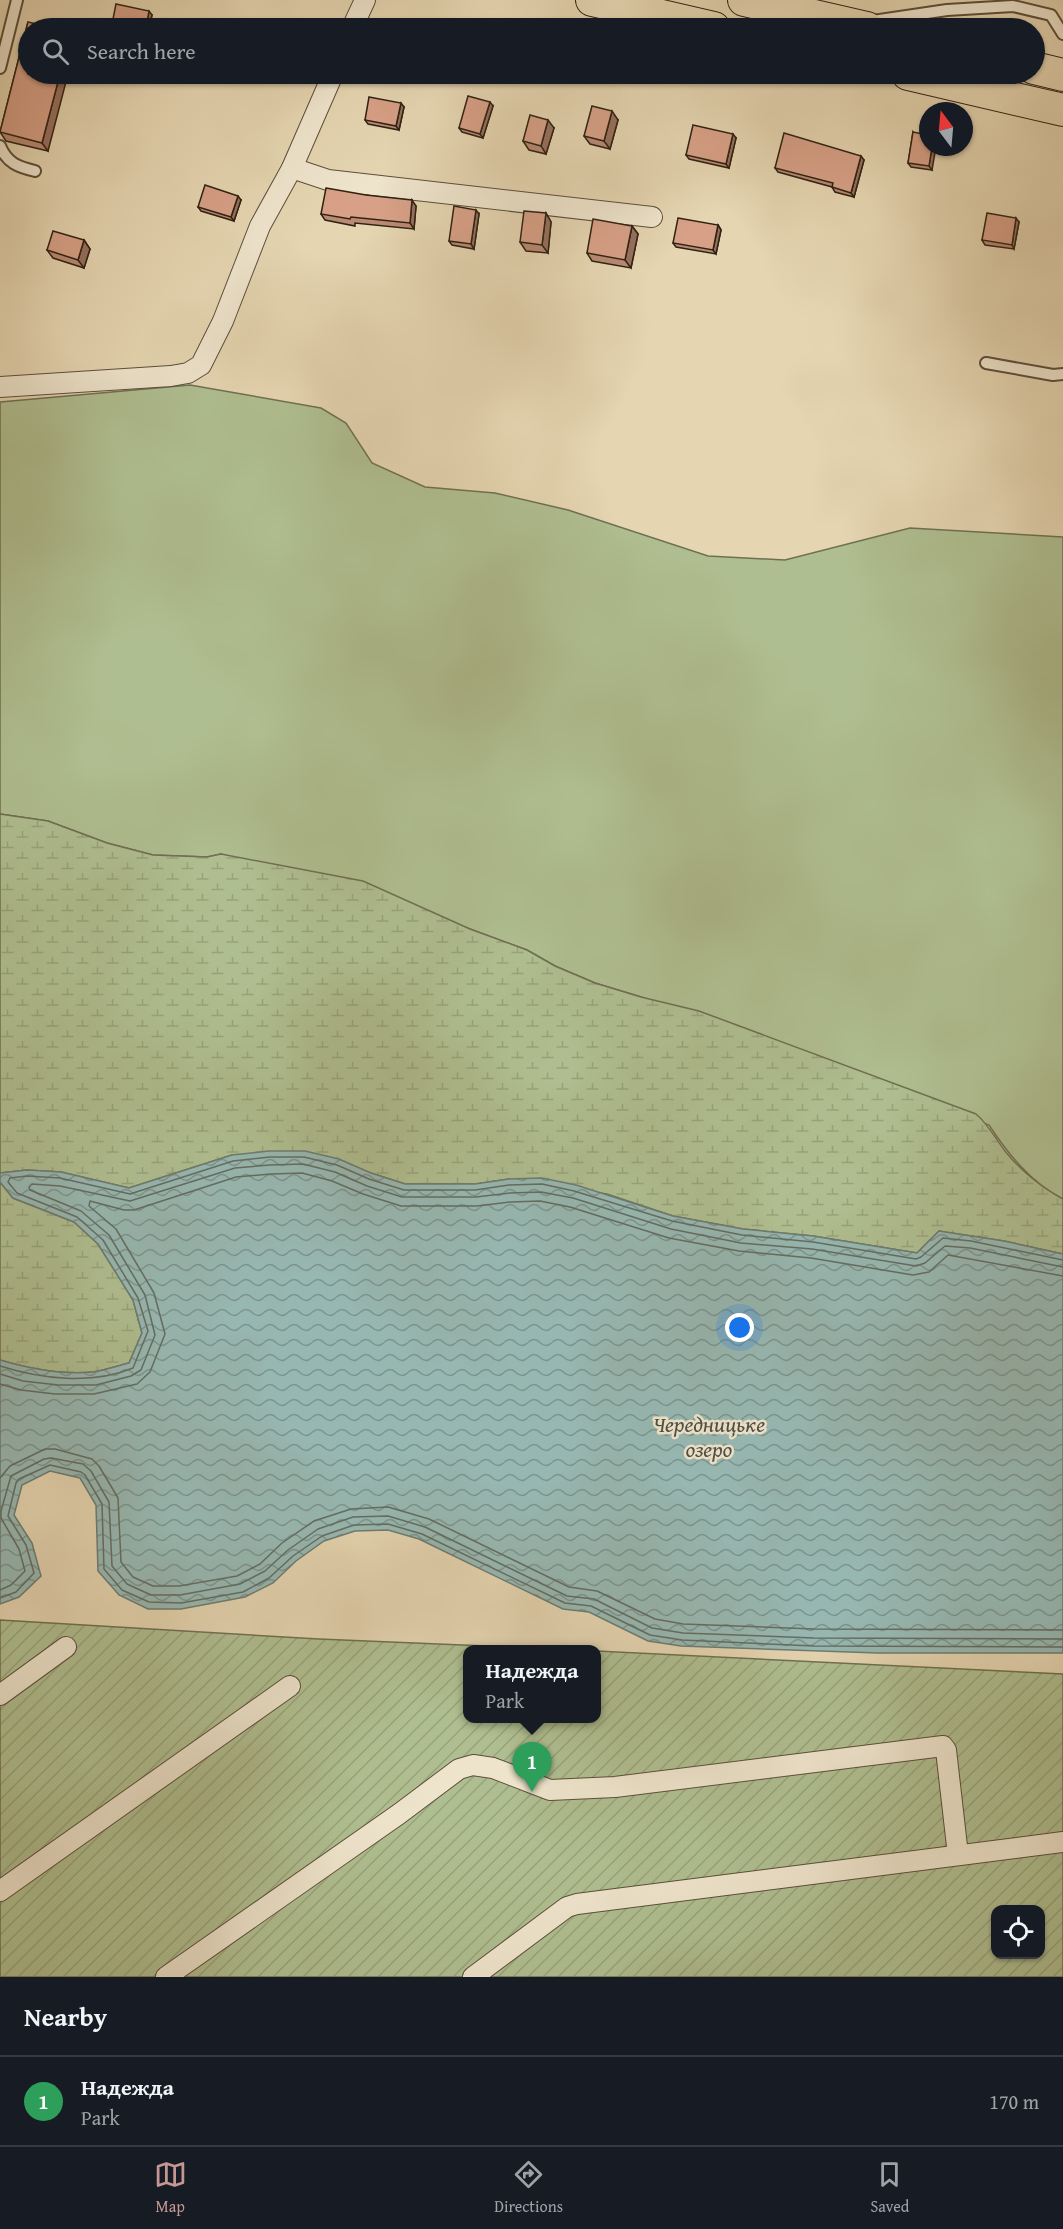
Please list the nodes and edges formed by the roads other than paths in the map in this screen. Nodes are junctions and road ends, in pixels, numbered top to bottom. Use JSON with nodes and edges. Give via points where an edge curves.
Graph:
{"nodes":[{"id":1,"x":17,"y":0,"type":"edge"},
{"id":2,"x":365,"y":0,"type":"edge"},
{"id":3,"x":592,"y":0,"type":"edge"},
{"id":4,"x":744,"y":0,"type":"edge"},
{"id":5,"x":357,"y":18,"type":"edge"},
{"id":6,"x":670,"y":18,"type":"edge"},
{"id":7,"x":823,"y":18,"type":"edge"},
{"id":8,"x":902,"y":18,"type":"edge"},
{"id":9,"x":1063,"y":34,"type":"edge"},
{"id":10,"x":0,"y":68,"type":"edge"},
{"id":11,"x":1045,"y":70,"type":"edge"},
{"id":12,"x":1063,"y":75,"type":"edge"},
{"id":13,"x":329,"y":84,"type":"edge"},
{"id":14,"x":951,"y":84,"type":"edge"},
{"id":15,"x":1063,"y":110,"type":"edge"},
{"id":16,"x":0,"y":146,"type":"edge"},
{"id":17,"x":292,"y":168,"type":"junction"},
{"id":18,"x":35,"y":171,"type":"dead end"},
{"id":19,"x":652,"y":217,"type":"dead end"},
{"id":20,"x":986,"y":363,"type":"dead end"},
{"id":21,"x":1063,"y":374,"type":"edge"},
{"id":22,"x":0,"y":387,"type":"edge"},
{"id":23,"x":66,"y":1647,"type":"dead end"},
{"id":24,"x":290,"y":1686,"type":"dead end"},
{"id":25,"x":0,"y":1695,"type":"edge"},
{"id":26,"x":1063,"y":1842,"type":"edge"},
{"id":27,"x":958,"y":1855,"type":"junction"},
{"id":28,"x":0,"y":1891,"type":"edge"},
{"id":29,"x":166,"y":1977,"type":"edge"},
{"id":30,"x":473,"y":1977,"type":"edge"}],
"edges":[{"from":1,"to":10,"type":"lane"},
{"from":2,"to":5,"type":"street"},
{"from":3,"to":6,"type":"main road"},
{"from":4,"to":7,"type":"main road"},
{"from":8,"to":9,"type":"lane","via":[[947,10],[1013,6],[1051,15]]},
{"from":11,"to":12,"type":"main road"},
{"from":13,"to":17,"type":"street"},
{"from":14,"to":15,"type":"main road"},
{"from":16,"to":18,"type":"lane","via":[[16,166]]},
{"from":17,"to":19,"type":"street","via":[[328,180]]},
{"from":17,"to":22,"type":"street","via":[[260,226],[223,321],[201,365],[188,373],[171,376]]},
{"from":20,"to":21,"type":"lane"},
{"from":23,"to":25,"type":"street"},
{"from":24,"to":28,"type":"street"},
{"from":26,"to":27,"type":"street"},
{"from":27,"to":29,"type":"street","via":[[943,1746],[615,1787],[550,1790],[493,1768],[473,1765],[459,1769]]},
{"from":27,"to":30,"type":"street","via":[[577,1904],[567,1907]]}]}
